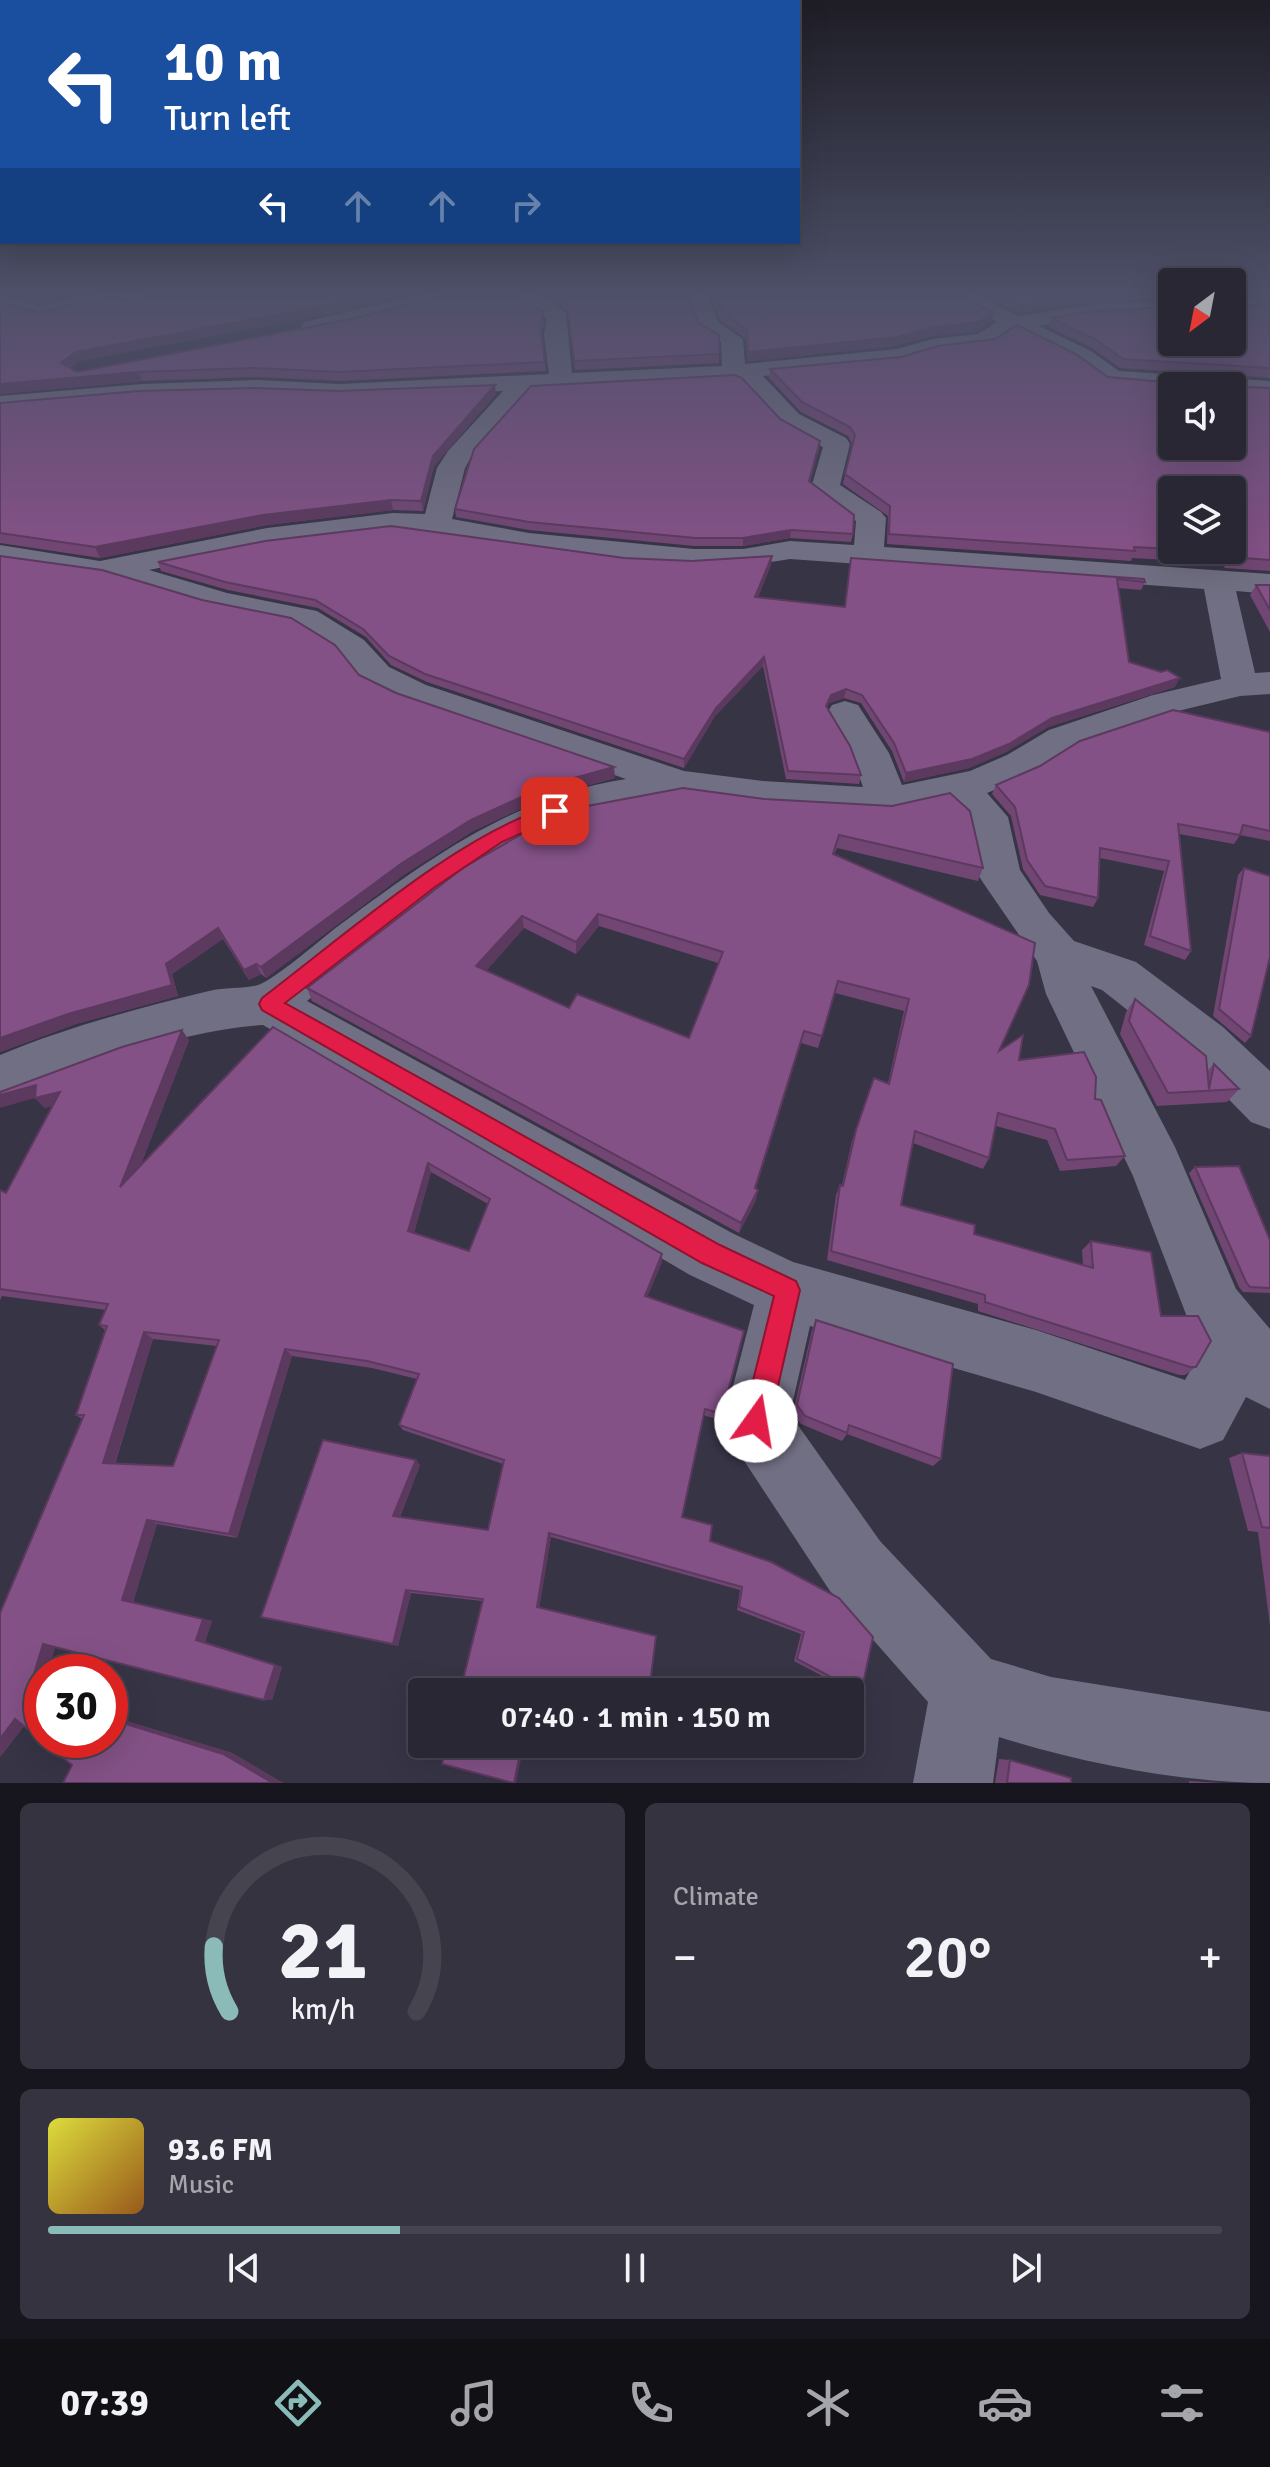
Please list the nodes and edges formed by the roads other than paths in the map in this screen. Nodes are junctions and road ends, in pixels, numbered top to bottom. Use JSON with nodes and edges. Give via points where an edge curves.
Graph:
{"nodes":[{"id":1,"x":44,"y":377,"type":"edge"},
{"id":2,"x":595,"y":377,"type":"edge"},
{"id":3,"x":751,"y":377,"type":"edge"},
{"id":4,"x":1112,"y":377,"type":"edge"},
{"id":5,"x":561,"y":379,"type":"joint"},
{"id":6,"x":525,"y":381,"type":"junction"},
{"id":7,"x":0,"y":384,"type":"edge"},
{"id":8,"x":1270,"y":388,"type":"edge"},
{"id":9,"x":0,"y":403,"type":"edge"},
{"id":10,"x":436,"y":526,"type":"junction"},
{"id":11,"x":0,"y":554,"type":"edge"},
{"id":12,"x":868,"y":556,"type":"junction"},
{"id":13,"x":100,"y":570,"type":"junction"},
{"id":14,"x":1218,"y":581,"type":"junction"},
{"id":15,"x":1270,"y":584,"type":"edge"},
{"id":16,"x":1255,"y":684,"type":"edge"},
{"id":17,"x":845,"y":713,"type":"dead end"},
{"id":18,"x":682,"y":784,"type":"junction"},
{"id":19,"x":956,"y":788,"type":"junction"},
{"id":20,"x":889,"y":802,"type":"junction"},
{"id":21,"x":1058,"y":954,"type":"junction"},
{"id":22,"x":269,"y":1004,"type":"junction"},
{"id":23,"x":0,"y":1079,"type":"edge"},
{"id":24,"x":1270,"y":1105,"type":"edge"},
{"id":25,"x":788,"y":1290,"type":"junction"},
{"id":26,"x":1255,"y":1360,"type":"edge"},
{"id":27,"x":968,"y":1690,"type":"junction"},
{"id":28,"x":1270,"y":1751,"type":"edge"},
{"id":29,"x":953,"y":1783,"type":"edge"}],
"edges":[{"from":1,"to":7,"type":"street"},
{"from":2,"to":5,"type":"street"},
{"from":3,"to":12,"type":"street","via":[[790,419],[837,444],[825,488],[871,518]]},
{"from":4,"to":8,"type":"street"},
{"from":5,"to":6,"type":"street"},
{"from":6,"to":9,"type":"street","via":[[340,391],[142,391]]},
{"from":6,"to":10,"type":"street","via":[[461,451],[451,468]]},
{"from":10,"to":12,"type":"street","via":[[529,542],[694,558],[743,558],[790,550]]},
{"from":10,"to":13,"type":"street","via":[[393,522],[313,529]]},
{"from":11,"to":13,"type":"street"},
{"from":12,"to":14,"type":"street"},
{"from":13,"to":18,"type":"street","via":[[305,618],[352,647],[376,675],[413,693]]},
{"from":14,"to":15,"type":"street"},
{"from":14,"to":16,"type":"street"},
{"from":16,"to":19,"type":"street","via":[[1166,703],[1062,739],[1021,764]]},
{"from":17,"to":20,"type":"street","via":[[870,753]]},
{"from":18,"to":20,"type":"street"},
{"from":18,"to":22,"type":"street","via":[[601,797],[496,838],[428,882]]},
{"from":19,"to":20,"type":"street"},
{"from":19,"to":21,"type":"street","via":[[987,817],[999,873]]},
{"from":21,"to":24,"type":"street","via":[[1119,976],[1205,1042]]},
{"from":21,"to":26,"type":"street","via":[[1070,994],[1156,1165],[1213,1309]]},
{"from":22,"to":23,"type":"street","via":[[227,1007],[168,1022]]},
{"from":22,"to":25,"type":"street","via":[[711,1254]]},
{"from":25,"to":26,"type":"street","via":[[1036,1361],[1200,1417]]},
{"from":25,"to":27,"type":"street","via":[[756,1421],[855,1566]]},
{"from":27,"to":28,"type":"street","via":[[1051,1715]]},
{"from":27,"to":29,"type":"street"}]}
